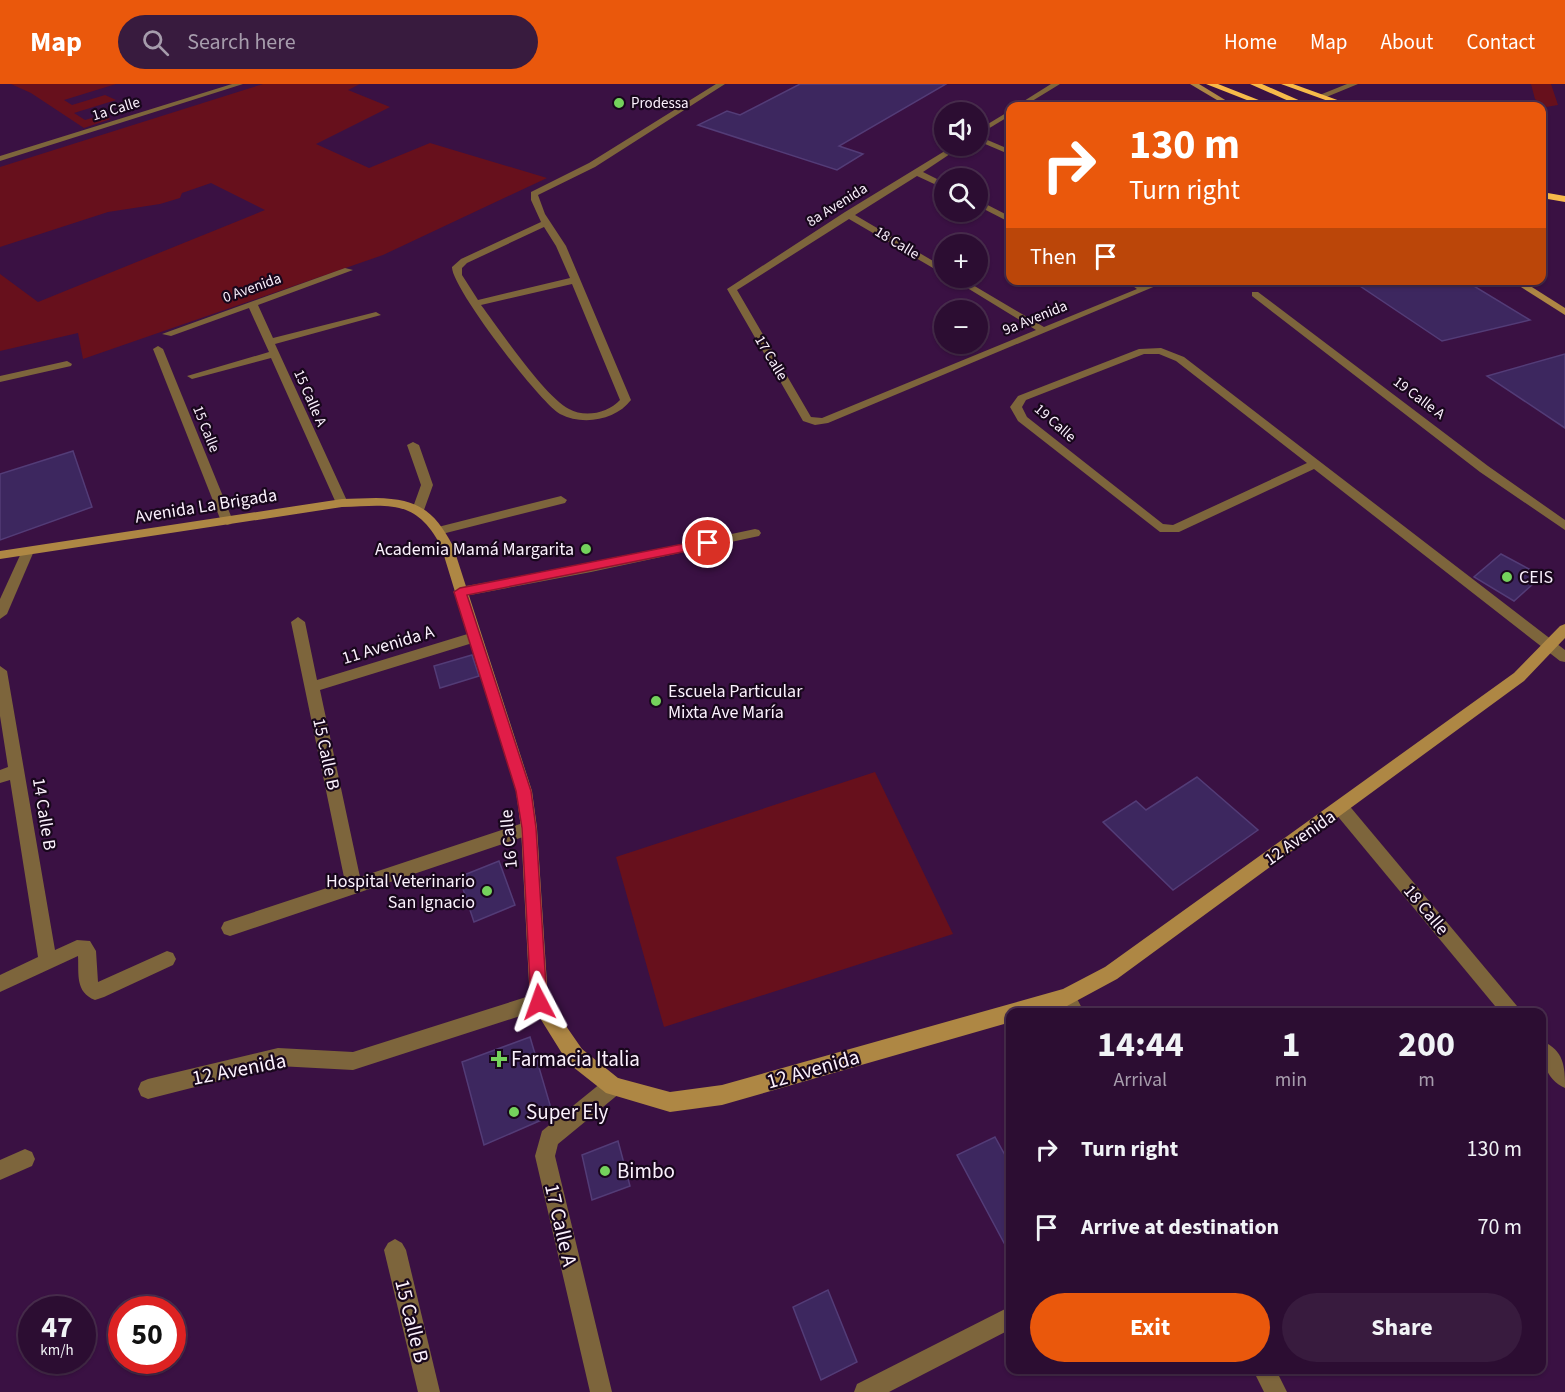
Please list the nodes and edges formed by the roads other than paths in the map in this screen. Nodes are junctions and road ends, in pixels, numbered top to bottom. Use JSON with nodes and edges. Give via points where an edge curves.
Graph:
{"nodes":[{"id":1,"x":239,"y":84,"type":"edge"},
{"id":2,"x":722,"y":84,"type":"edge"},
{"id":3,"x":1056,"y":84,"type":"edge"},
{"id":4,"x":1194,"y":84,"type":"edge"},
{"id":5,"x":1210,"y":84,"type":"edge"},
{"id":6,"x":1254,"y":84,"type":"edge"},
{"id":7,"x":1272,"y":84,"type":"edge"},
{"id":8,"x":1285,"y":84,"type":"edge"},
{"id":9,"x":1354,"y":84,"type":"edge"},
{"id":10,"x":1321,"y":96,"type":"junction"},
{"id":11,"x":1027,"y":102,"type":"edge"},
{"id":12,"x":1224,"y":102,"type":"edge"},
{"id":13,"x":1258,"y":102,"type":"edge"},
{"id":14,"x":1297,"y":102,"type":"edge"},
{"id":15,"x":1320,"y":102,"type":"edge"},
{"id":16,"x":1338,"y":102,"type":"edge"},
{"id":17,"x":1006,"y":115,"type":"edge"},
{"id":18,"x":988,"y":127,"type":"edge"},
{"id":19,"x":988,"y":143,"type":"edge"},
{"id":20,"x":1006,"y":151,"type":"edge"},
{"id":21,"x":942,"y":156,"type":"edge"},
{"id":22,"x":0,"y":159,"type":"edge"},
{"id":23,"x":916,"y":172,"type":"junction"},
{"id":24,"x":934,"y":181,"type":"edge"},
{"id":25,"x":1546,"y":185,"type":"edge"},
{"id":26,"x":1565,"y":188,"type":"edge"},
{"id":27,"x":1546,"y":196,"type":"edge"},
{"id":28,"x":1565,"y":199,"type":"edge"},
{"id":29,"x":988,"y":208,"type":"edge"},
{"id":30,"x":848,"y":214,"type":"junction"},
{"id":31,"x":1006,"y":217,"type":"edge"},
{"id":32,"x":547,"y":222,"type":"junction"},
{"id":33,"x":934,"y":265,"type":"edge"},
{"id":34,"x":348,"y":270,"type":"dead end"},
{"id":35,"x":575,"y":280,"type":"junction"},
{"id":36,"x":1137,"y":285,"type":"edge"},
{"id":37,"x":1154,"y":285,"type":"edge"},
{"id":38,"x":1522,"y":285,"type":"edge"},
{"id":39,"x":1538,"y":285,"type":"edge"},
{"id":40,"x":972,"y":288,"type":"edge"},
{"id":41,"x":732,"y":289,"type":"joint"},
{"id":42,"x":1145,"y":289,"type":"junction"},
{"id":43,"x":1255,"y":294,"type":"dead end"},
{"id":44,"x":1565,"y":303,"type":"edge"},
{"id":45,"x":252,"y":304,"type":"junction"},
{"id":46,"x":475,"y":304,"type":"junction"},
{"id":47,"x":1565,"y":312,"type":"edge"},
{"id":48,"x":376,"y":315,"type":"dead end"},
{"id":49,"x":1043,"y":330,"type":"junction"},
{"id":50,"x":167,"y":334,"type":"dead end"},
{"id":51,"x":269,"y":342,"type":"junction"},
{"id":52,"x":158,"y":349,"type":"dead end"},
{"id":53,"x":274,"y":354,"type":"junction"},
{"id":54,"x":68,"y":364,"type":"dead end"},
{"id":55,"x":192,"y":376,"type":"dead end"},
{"id":56,"x":0,"y":379,"type":"edge"},
{"id":57,"x":814,"y":422,"type":"joint"},
{"id":58,"x":413,"y":445,"type":"dead end"},
{"id":59,"x":1316,"y":463,"type":"junction"},
{"id":60,"x":561,"y":501,"type":"dead end"},
{"id":61,"x":342,"y":503,"type":"junction"},
{"id":62,"x":418,"y":510,"type":"junction"},
{"id":63,"x":227,"y":521,"type":"junction"},
{"id":64,"x":1565,"y":526,"type":"edge"},
{"id":65,"x":438,"y":531,"type":"junction"},
{"id":66,"x":755,"y":533,"type":"dead end"},
{"id":67,"x":27,"y":551,"type":"junction"},
{"id":68,"x":0,"y":555,"type":"edge"},
{"id":69,"x":460,"y":592,"type":"junction"},
{"id":70,"x":0,"y":614,"type":"edge"},
{"id":71,"x":298,"y":622,"type":"dead end"},
{"id":72,"x":1565,"y":629,"type":"edge"},
{"id":73,"x":474,"y":637,"type":"junction"},
{"id":74,"x":1550,"y":645,"type":"junction"},
{"id":75,"x":1565,"y":657,"type":"edge"},
{"id":76,"x":0,"y":671,"type":"edge"},
{"id":77,"x":312,"y":687,"type":"junction"},
{"id":78,"x":17,"y":770,"type":"junction"},
{"id":79,"x":0,"y":777,"type":"edge"},
{"id":80,"x":1341,"y":808,"type":"junction"},
{"id":81,"x":529,"y":828,"type":"junction"},
{"id":82,"x":354,"y":886,"type":"junction"},
{"id":83,"x":230,"y":928,"type":"dead end"},
{"id":84,"x":167,"y":959,"type":"dead end"},
{"id":85,"x":48,"y":963,"type":"junction"},
{"id":86,"x":0,"y":984,"type":"edge"},
{"id":87,"x":539,"y":1002,"type":"junction"},
{"id":88,"x":1071,"y":1005,"type":"edge"},
{"id":89,"x":1049,"y":1008,"type":"edge"},
{"id":90,"x":1508,"y":1008,"type":"edge"},
{"id":91,"x":1006,"y":1015,"type":"edge"},
{"id":92,"x":1546,"y":1055,"type":"edge"},
{"id":93,"x":1565,"y":1078,"type":"edge"},
{"id":94,"x":613,"y":1086,"type":"junction"},
{"id":95,"x":148,"y":1089,"type":"dead end"},
{"id":96,"x":25,"y":1159,"type":"dead end"},
{"id":97,"x":0,"y":1170,"type":"edge"},
{"id":98,"x":395,"y":1250,"type":"dead end"},
{"id":99,"x":1006,"y":1320,"type":"edge"},
{"id":100,"x":1266,"y":1374,"type":"edge"},
{"id":101,"x":875,"y":1390,"type":"edge"},
{"id":102,"x":429,"y":1392,"type":"edge"},
{"id":103,"x":601,"y":1392,"type":"edge"},
{"id":104,"x":1276,"y":1392,"type":"edge"}],
"edges":[{"from":1,"to":22,"type":"street","name":"1a Calle"},
{"from":2,"to":32,"type":"street","via":[[592,165],[534,194]]},
{"from":3,"to":11,"type":"street"},
{"from":4,"to":12,"type":"main road"},
{"from":5,"to":13,"type":"highway"},
{"from":6,"to":14,"type":"highway"},
{"from":7,"to":15,"type":"highway"},
{"from":8,"to":10,"type":"highway"},
{"from":9,"to":10,"type":"street"},
{"from":10,"to":16,"type":"highway"},
{"from":17,"to":18,"type":"street"},
{"from":19,"to":20,"type":"street"},
{"from":21,"to":23,"type":"street","name":"8a Avenida"},
{"from":23,"to":24,"type":"street"},
{"from":23,"to":30,"type":"street","name":"8a Avenida"},
{"from":25,"to":26,"type":"highway"},
{"from":27,"to":28,"type":"highway"},
{"from":29,"to":31,"type":"street"},
{"from":30,"to":33,"type":"street","name":"18 Calle"},
{"from":30,"to":41,"type":"street","name":"8a Avenida"},
{"from":32,"to":35,"type":"street"},
{"from":32,"to":46,"type":"street","via":[[457,267],[456,273]]},
{"from":34,"to":45,"type":"street","name":"0 Avenida"},
{"from":35,"to":46,"type":"street"},
{"from":35,"to":46,"type":"street","via":[[626,400],[620,408],[606,414],[582,417],[562,410]]},
{"from":36,"to":42,"type":"street"},
{"from":37,"to":42,"type":"street","name":"9a Avenida"},
{"from":38,"to":47,"type":"main road"},
{"from":39,"to":44,"type":"main road"},
{"from":40,"to":49,"type":"street"},
{"from":41,"to":57,"type":"street","name":"17 Calle","via":[[807,419]]},
{"from":42,"to":49,"type":"street","name":"9a Avenida"},
{"from":43,"to":64,"type":"street","name":"19 Calle A"},
{"from":45,"to":50,"type":"street","name":"0 Avenida"},
{"from":45,"to":51,"type":"street","name":"15 Calle A"},
{"from":48,"to":51,"type":"street"},
{"from":49,"to":57,"type":"street","name":"9a Avenida"},
{"from":51,"to":53,"type":"street","name":"15 Calle A"},
{"from":52,"to":63,"type":"street","name":"15 Calle"},
{"from":53,"to":55,"type":"street"},
{"from":53,"to":61,"type":"street","name":"15 Calle A"},
{"from":54,"to":56,"type":"street"},
{"from":58,"to":62,"type":"street","via":[[427,485]]},
{"from":59,"to":59,"type":"street","name":"19 Calle","via":[[1180,359],[1161,351],[1143,351],[1022,399],[1016,406],[1022,419],[1160,528],[1175,529]]},
{"from":59,"to":74,"type":"street","name":"19 Calle"},
{"from":60,"to":65,"type":"street"},
{"from":61,"to":62,"type":"main road","name":"Avenida La Brigada","via":[[384,501]]},
{"from":61,"to":63,"type":"main road","name":"Avenida La Brigada"},
{"from":62,"to":65,"type":"main road","name":"16 Calle","via":[[431,519]]},
{"from":63,"to":67,"type":"main road","name":"Avenida La Brigada"},
{"from":65,"to":69,"type":"main road","name":"16 Calle","via":[[447,546]]},
{"from":66,"to":69,"type":"street"},
{"from":67,"to":68,"type":"main road","name":"Avenida La Brigada"},
{"from":67,"to":70,"type":"street"},
{"from":69,"to":73,"type":"main road","name":"16 Calle"},
{"from":71,"to":77,"type":"street","name":"15 Calle B"},
{"from":72,"to":74,"type":"main road","name":"12 Avenida"},
{"from":73,"to":77,"type":"street","name":"11 Avenida A"},
{"from":73,"to":81,"type":"main road","name":"16 Calle","via":[[524,791]]},
{"from":74,"to":75,"type":"street","name":"19 Calle"},
{"from":74,"to":80,"type":"main road","name":"12 Avenida","via":[[1519,677]]},
{"from":76,"to":78,"type":"street","name":"14 Calle B"},
{"from":77,"to":82,"type":"street","name":"15 Calle B"},
{"from":78,"to":79,"type":"street"},
{"from":78,"to":85,"type":"street","name":"14 Calle B"},
{"from":80,"to":88,"type":"main road","name":"12 Avenida"},
{"from":80,"to":90,"type":"street","name":"18 Calle"},
{"from":81,"to":82,"type":"street"},
{"from":81,"to":87,"type":"main road","name":"16 Calle"},
{"from":82,"to":83,"type":"street"},
{"from":84,"to":85,"type":"street","via":[[95,991],[89,987],[84,947]]},
{"from":85,"to":86,"type":"street"},
{"from":87,"to":94,"type":"main road","name":"16 Calle","via":[[574,1056]]},
{"from":87,"to":95,"type":"street","name":"12 Avenida","via":[[354,1061],[278,1057]]},
{"from":88,"to":89,"type":"main road","name":"12 Avenida"},
{"from":91,"to":94,"type":"main road","name":"12 Avenida","via":[[722,1095],[670,1102]]},
{"from":92,"to":93,"type":"street"},
{"from":94,"to":103,"type":"street","name":"17 Calle A","via":[[549,1138],[544,1156]]},
{"from":96,"to":97,"type":"street"},
{"from":98,"to":102,"type":"street","name":"15 Calle B"},
{"from":99,"to":101,"type":"street"},
{"from":100,"to":104,"type":"street"}]}
